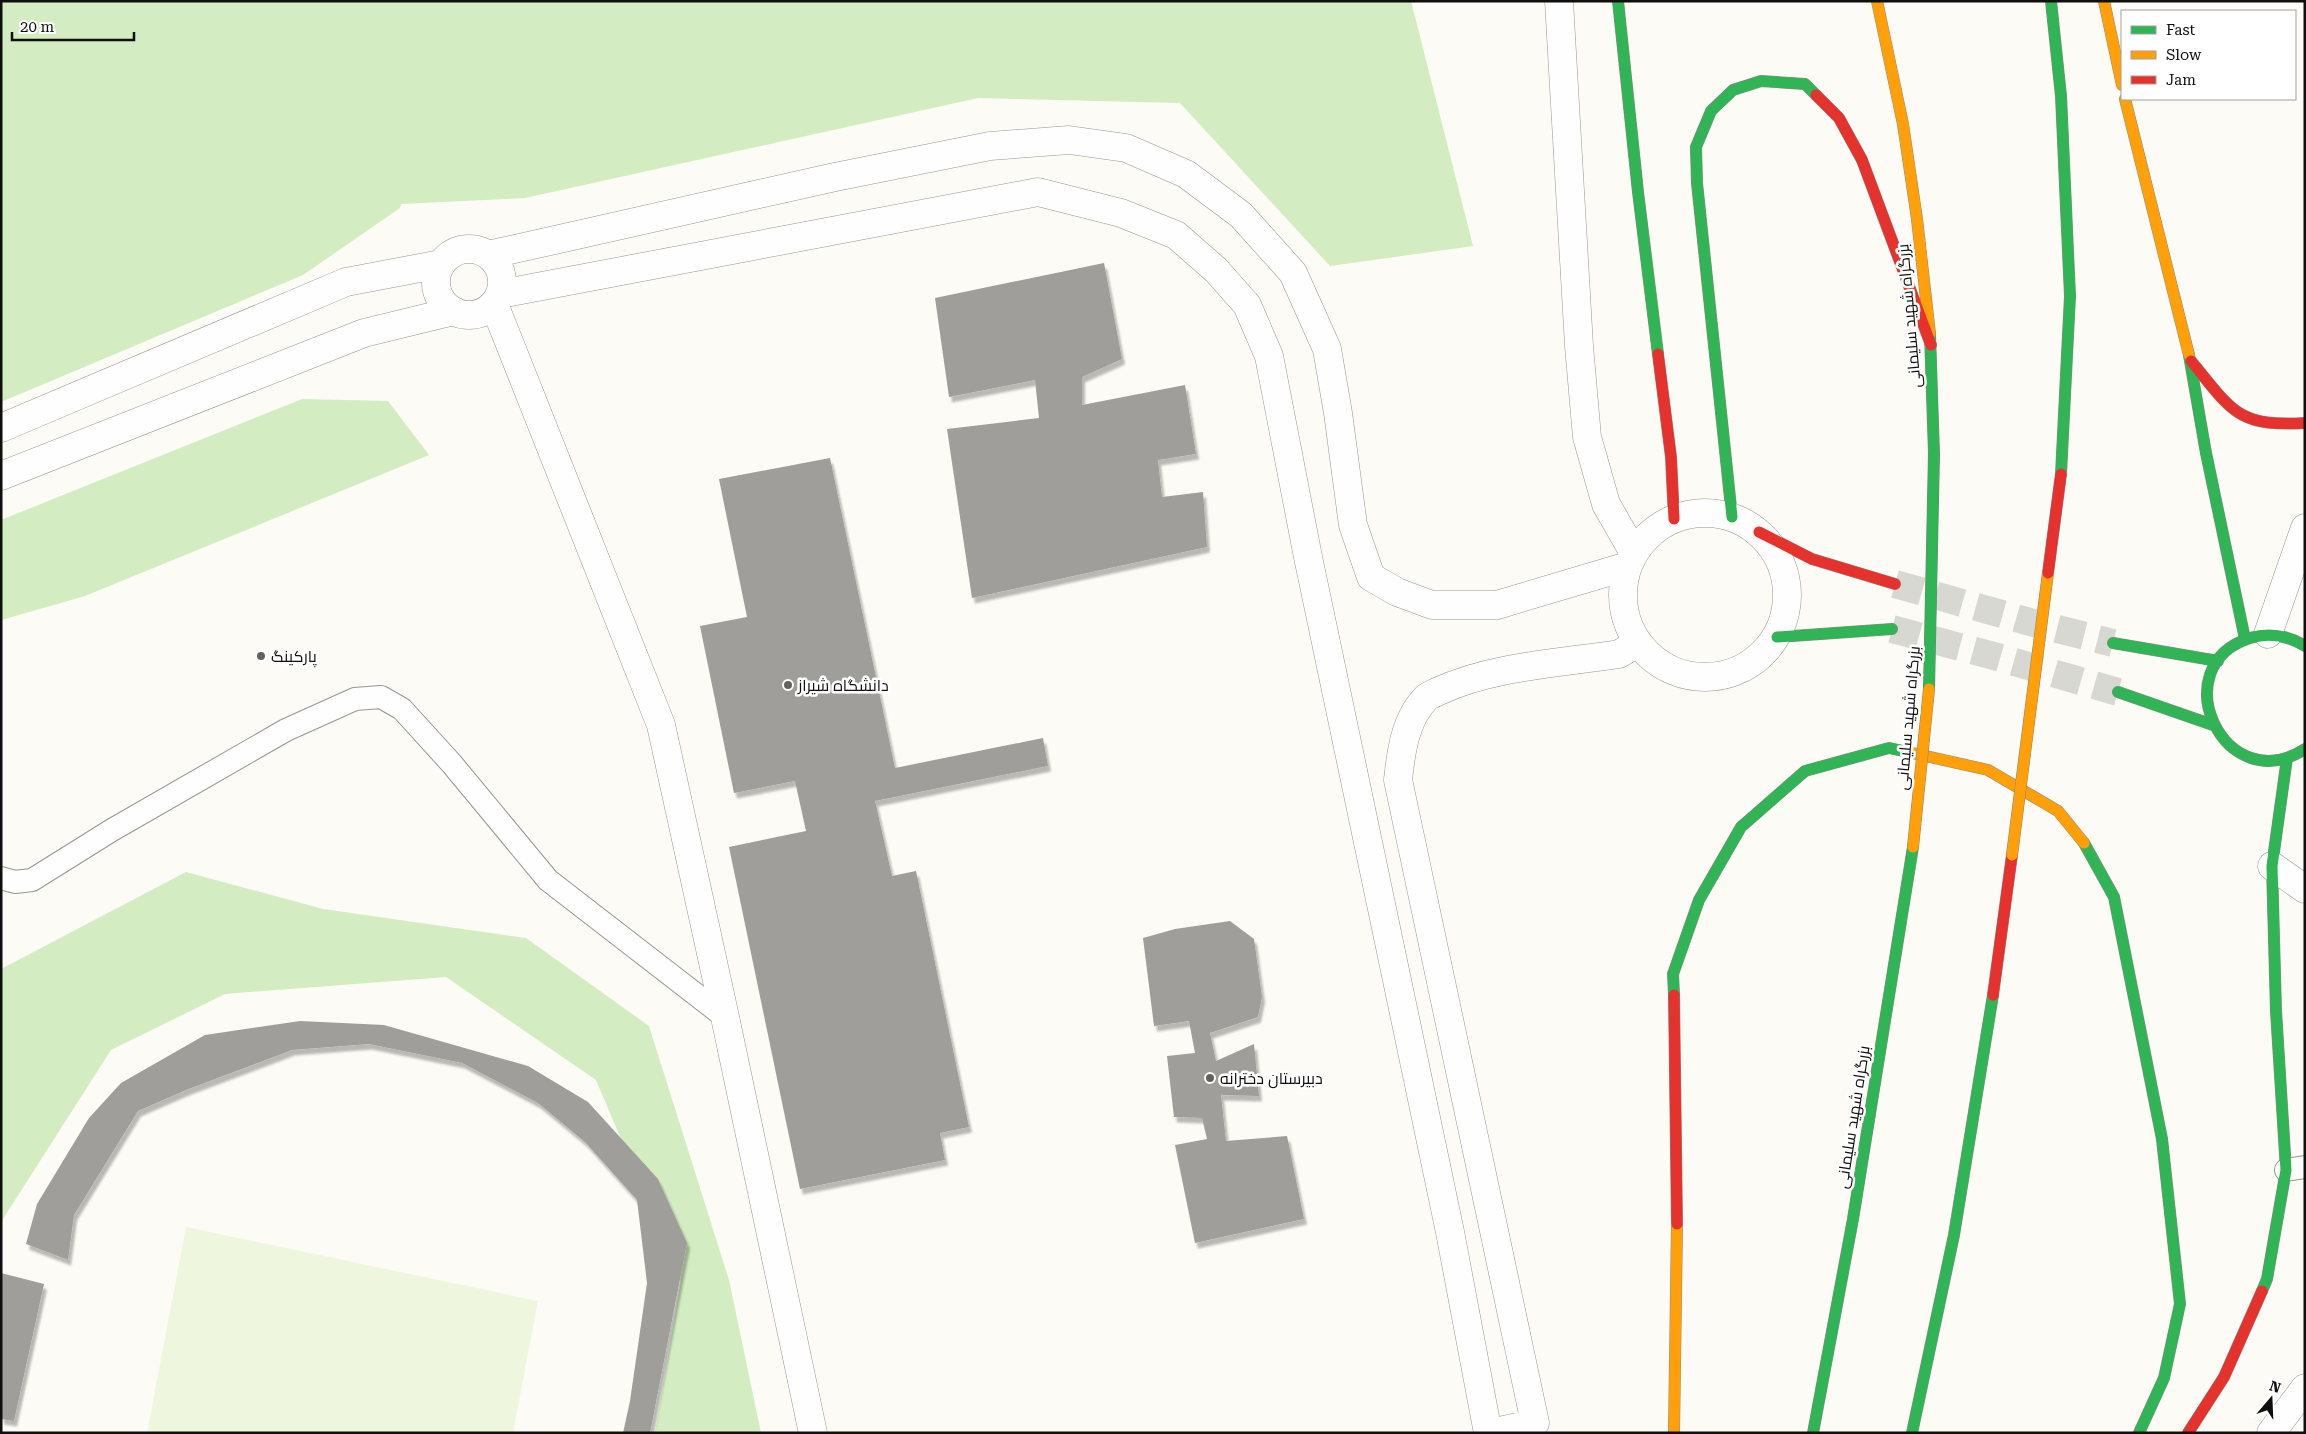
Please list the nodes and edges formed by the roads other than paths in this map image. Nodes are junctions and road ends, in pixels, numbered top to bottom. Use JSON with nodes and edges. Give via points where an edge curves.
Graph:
{"nodes":[{"id":1,"x":1559,"y":1,"type":"edge"},
{"id":2,"x":1618,"y":1,"type":"edge"},
{"id":3,"x":1877,"y":1,"type":"edge"},
{"id":4,"x":2052,"y":1,"type":"edge"},
{"id":5,"x":2104,"y":1,"type":"edge"},
{"id":6,"x":2121,"y":80,"type":"edge"},
{"id":7,"x":2125,"y":100,"type":"edge"},
{"id":8,"x":488,"y":255,"type":"junction"},
{"id":9,"x":441,"y":264,"type":"junction"},
{"id":10,"x":497,"y":299,"type":"junction"},
{"id":11,"x":454,"y":311,"type":"junction"},
{"id":12,"x":1931,"y":345,"type":"junction"},
{"id":13,"x":2190,"y":360,"type":"junction"},
{"id":14,"x":2305,"y":423,"type":"edge"},
{"id":15,"x":1,"y":428,"type":"edge"},
{"id":16,"x":1,"y":476,"type":"edge"},
{"id":17,"x":1732,"y":517,"type":"junction"},
{"id":18,"x":1674,"y":519,"type":"junction"},
{"id":19,"x":2305,"y":528,"type":"edge"},
{"id":20,"x":1758,"y":532,"type":"junction"},
{"id":21,"x":1631,"y":560,"type":"junction"},
{"id":22,"x":1895,"y":584,"type":"tunnel mouth"},
{"id":23,"x":1892,"y":629,"type":"tunnel mouth"},
{"id":24,"x":2256,"y":636,"type":"junction"},
{"id":25,"x":1777,"y":637,"type":"junction"},
{"id":26,"x":1638,"y":643,"type":"junction"},
{"id":27,"x":2113,"y":643,"type":"tunnel mouth"},
{"id":28,"x":2305,"y":646,"type":"edge"},
{"id":29,"x":2218,"y":661,"type":"junction"},
{"id":30,"x":2118,"y":692,"type":"tunnel mouth"},
{"id":31,"x":2213,"y":725,"type":"junction"},
{"id":32,"x":2305,"y":749,"type":"edge"},
{"id":33,"x":2287,"y":758,"type":"junction"},
{"id":34,"x":2272,"y":866,"type":"junction"},
{"id":35,"x":1,"y":878,"type":"edge"},
{"id":36,"x":2305,"y":889,"type":"edge"},
{"id":37,"x":725,"y":1017,"type":"junction"},
{"id":38,"x":2296,"y":1168,"type":"edge"},
{"id":39,"x":2305,"y":1388,"type":"edge"},
{"id":40,"x":1536,"y":1428,"type":"edge"},
{"id":41,"x":813,"y":1433,"type":"edge"},
{"id":42,"x":1490,"y":1433,"type":"edge"},
{"id":43,"x":1674,"y":1433,"type":"edge"},
{"id":44,"x":1813,"y":1433,"type":"edge"},
{"id":45,"x":1912,"y":1433,"type":"edge"},
{"id":46,"x":2139,"y":1433,"type":"edge"},
{"id":47,"x":2188,"y":1433,"type":"edge"},
{"id":48,"x":2271,"y":1433,"type":"edge"}],
"edges":[{"from":1,"to":21,"type":"street","via":[[1587,437],[1606,504]]},
{"from":2,"to":18,"type":"main road","via":[[1671,457]]},
{"from":3,"to":12,"type":"main road","name":"بزرگراه شهید سلیمانی","via":[[1903,124]]},
{"from":4,"to":45,"type":"main road","bridge":true,"via":[[2070,296],[2061,474],[1994,990],[1954,1236]]},
{"from":5,"to":6,"type":"main road"},
{"from":7,"to":13,"type":"main road"},
{"from":8,"to":9,"type":"street","via":[[468,248],[457,250]]},
{"from":8,"to":10,"type":"street","via":[[501,272],[502,284]]},
{"from":8,"to":21,"type":"street","via":[[835,177],[990,146],[1069,140],[1126,148],[1186,174],[1242,215],[1293,273],[1327,349],[1354,525],[1371,577],[1397,592],[1432,604],[1497,605]]},
{"from":9,"to":11,"type":"street","via":[[436,285],[439,296]]},
{"from":9,"to":15,"type":"street","via":[[346,282]]},
{"from":10,"to":11,"type":"street","via":[[475,314]]},
{"from":10,"to":37,"type":"street","via":[[661,725]]},
{"from":10,"to":42,"type":"street","via":[[1038,192],[1121,212],[1176,235],[1216,270],[1247,306],[1269,356]]},
{"from":11,"to":16,"type":"street","via":[[364,333]]},
{"from":12,"to":17,"type":"main road","via":[[1862,160],[1839,118],[1805,84],[1761,81],[1733,90],[1711,111],[1696,147]]},
{"from":12,"to":44,"type":"main road","name":"بزرگراه شهید سلیمانی","bridge":true,"via":[[1934,454],[1930,681],[1913,847],[1853,1219]]},
{"from":13,"to":14,"type":"main road","via":[[2243,416],[2276,424]]},
{"from":13,"to":24,"type":"main road","via":[[2206,454]]},
{"from":17,"to":18,"type":"street","via":[[1693,514]]},
{"from":17,"to":20,"type":"street"},
{"from":18,"to":21,"type":"street","via":[[1645,539]]},
{"from":19,"to":24,"type":"street"},
{"from":20,"to":22,"type":"main road","via":[[1812,559]]},
{"from":20,"to":25,"type":"street","via":[[1774,550],[1784,571],[1789,593],[1786,616]]},
{"from":21,"to":26,"type":"street","via":[[1624,586],[1624,606],[1628,625]]},
{"from":23,"to":25,"type":"main road"},
{"from":24,"to":28,"type":"main road","via":[[2284,636]]},
{"from":24,"to":29,"type":"main road","via":[[2235,644]]},
{"from":25,"to":26,"type":"street","via":[[1762,656],[1743,669],[1721,676],[1697,678],[1674,672],[1654,660]]},
{"from":26,"to":40,"type":"street","via":[[1619,654],[1486,674],[1452,686],[1426,698],[1410,723],[1402,748],[1398,780]]},
{"from":27,"to":29,"type":"main road"},
{"from":29,"to":31,"type":"main road","via":[[2211,673],[2207,693],[2208,713]]},
{"from":30,"to":31,"type":"main road"},
{"from":31,"to":33,"type":"main road","via":[[2232,748],[2244,755],[2272,760]]},
{"from":32,"to":33,"type":"main road"},
{"from":33,"to":34,"type":"main road"},
{"from":34,"to":36,"type":"street"},
{"from":34,"to":38,"type":"main road","via":[[2276,1011]]},
{"from":35,"to":37,"type":"lane","via":[[15,882],[32,880],[286,730],[355,700],[381,697],[402,709],[548,880]]},
{"from":37,"to":41,"type":"street"},
{"from":38,"to":47,"type":"main road","via":[[2267,1279],[2224,1377]]},
{"from":39,"to":48,"type":"street"},
{"from":40,"to":42,"type":"street"},
{"from":43,"to":46,"type":"main road","via":[[1678,1176],[1673,974],[1699,900],[1741,828],[1805,771],[1889,748],[1988,770],[2058,811],[2084,843],[2114,897],[2162,1139],[2180,1304],[2164,1378]]}]}
